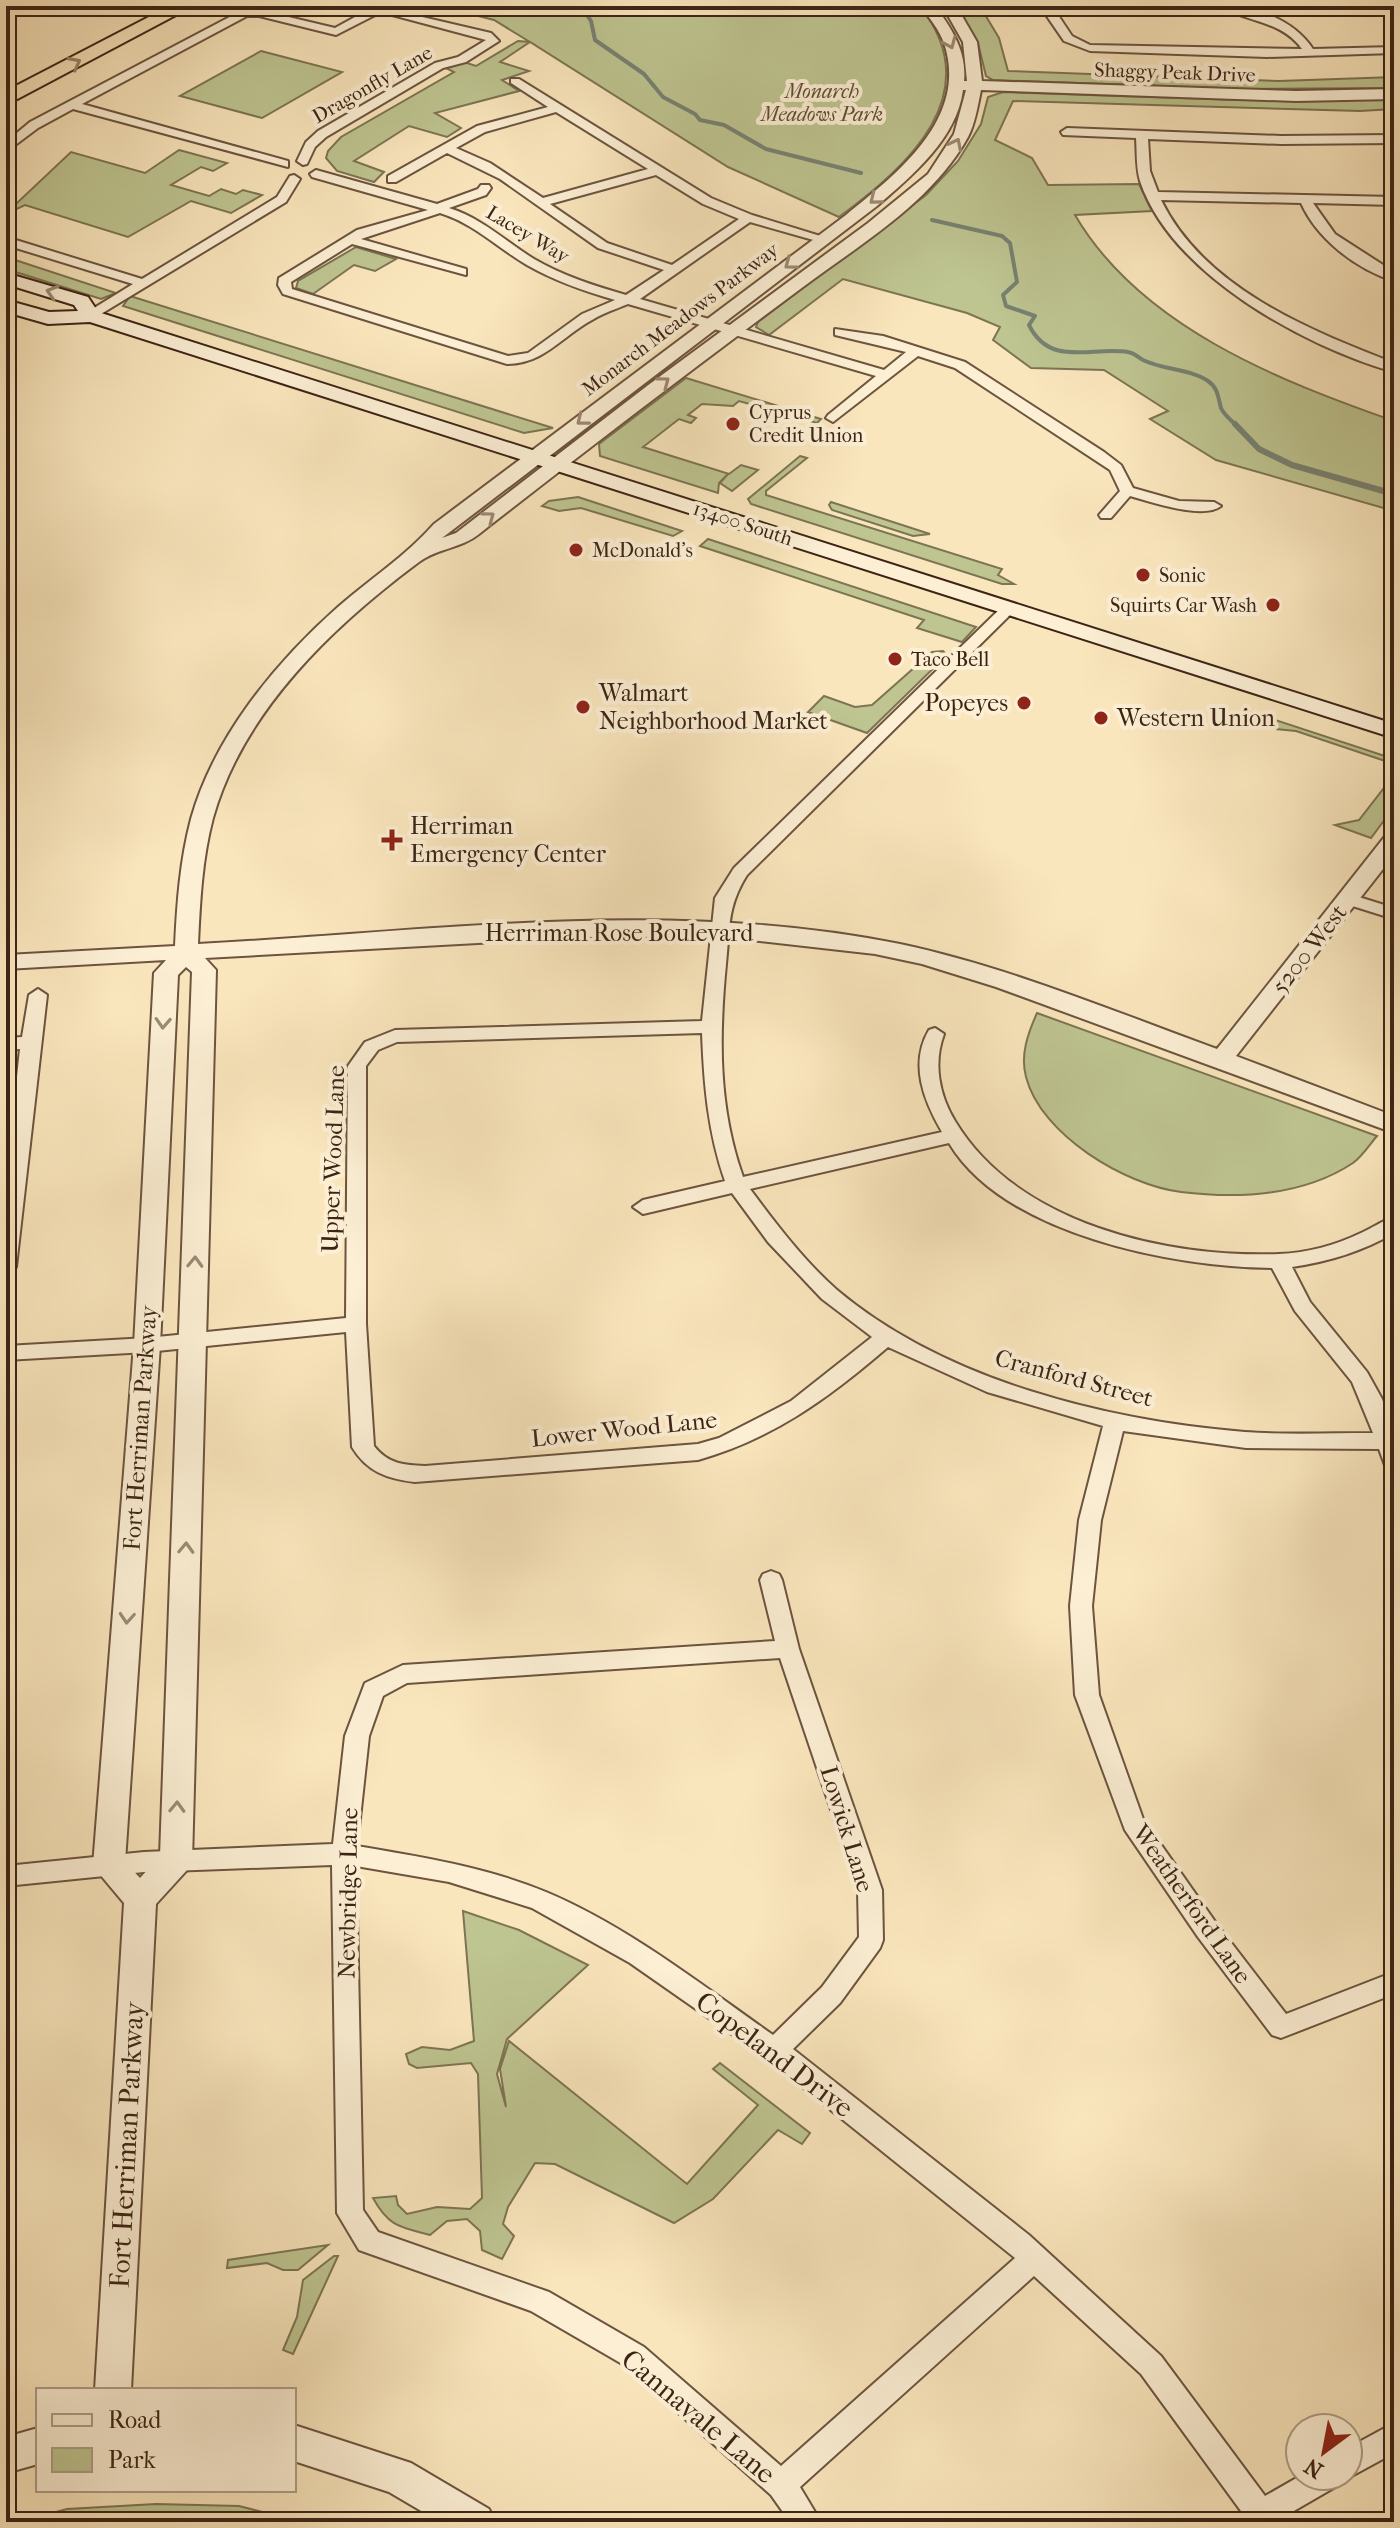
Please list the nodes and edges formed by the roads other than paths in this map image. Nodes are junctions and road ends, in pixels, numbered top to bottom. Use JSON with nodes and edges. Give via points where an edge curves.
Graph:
{"nodes":[{"id":1,"x":184,"y":6,"type":"edge"},
{"id":2,"x":928,"y":6,"type":"edge"},
{"id":3,"x":949,"y":6,"type":"edge"},
{"id":4,"x":1046,"y":6,"type":"edge"},
{"id":5,"x":1226,"y":6,"type":"edge"},
{"id":6,"x":1394,"y":50,"type":"edge"},
{"id":7,"x":1311,"y":54,"type":"junction"},
{"id":8,"x":515,"y":81,"type":"dead end"},
{"id":9,"x":956,"y":85,"type":"junction"},
{"id":10,"x":975,"y":86,"type":"junction"},
{"id":11,"x":1394,"y":94,"type":"edge"},
{"id":12,"x":6,"y":99,"type":"edge"},
{"id":13,"x":71,"y":105,"type":"junction"},
{"id":14,"x":559,"y":107,"type":"junction"},
{"id":15,"x":1067,"y":132,"type":"dead end"},
{"id":16,"x":1142,"y":135,"type":"junction"},
{"id":17,"x":1394,"y":139,"type":"edge"},
{"id":18,"x":6,"y":148,"type":"edge"},
{"id":19,"x":446,"y":149,"type":"junction"},
{"id":20,"x":303,"y":161,"type":"junction"},
{"id":21,"x":284,"y":164,"type":"junction"},
{"id":22,"x":656,"y":171,"type":"junction"},
{"id":23,"x":316,"y":174,"type":"junction"},
{"id":24,"x":294,"y":179,"type":"junction"},
{"id":25,"x":392,"y":179,"type":"dead end"},
{"id":26,"x":510,"y":181,"type":"junction"},
{"id":27,"x":1153,"y":196,"type":"junction"},
{"id":28,"x":1306,"y":201,"type":"junction"},
{"id":29,"x":1394,"y":201,"type":"edge"},
{"id":30,"x":542,"y":202,"type":"junction"},
{"id":31,"x":439,"y":208,"type":"junction"},
{"id":32,"x":748,"y":218,"type":"junction"},
{"id":33,"x":824,"y":239,"type":"junction"},
{"id":34,"x":351,"y":240,"type":"junction"},
{"id":35,"x":6,"y":241,"type":"edge"},
{"id":36,"x":674,"y":269,"type":"junction"},
{"id":37,"x":461,"y":272,"type":"dead end"},
{"id":38,"x":1394,"y":277,"type":"edge"},
{"id":39,"x":6,"y":278,"type":"edge"},
{"id":40,"x":142,"y":283,"type":"junction"},
{"id":41,"x":628,"y":301,"type":"junction"},
{"id":42,"x":6,"y":306,"type":"edge"},
{"id":43,"x":91,"y":316,"type":"junction"},
{"id":44,"x":721,"y":327,"type":"junction"},
{"id":45,"x":840,"y":332,"type":"dead end"},
{"id":46,"x":916,"y":351,"type":"junction"},
{"id":47,"x":1394,"y":368,"type":"edge"},
{"id":48,"x":883,"y":374,"type":"junction"},
{"id":49,"x":833,"y":418,"type":"dead end"},
{"id":50,"x":536,"y":456,"type":"junction"},
{"id":51,"x":559,"y":464,"type":"junction"},
{"id":52,"x":1127,"y":491,"type":"junction"},
{"id":53,"x":1214,"y":506,"type":"dead end"},
{"id":54,"x":1106,"y":515,"type":"dead end"},
{"id":55,"x":420,"y":554,"type":"junction"},
{"id":56,"x":1009,"y":608,"type":"junction"},
{"id":57,"x":1394,"y":731,"type":"edge"},
{"id":58,"x":1394,"y":840,"type":"edge"},
{"id":59,"x":1349,"y":899,"type":"junction"},
{"id":60,"x":1394,"y":914,"type":"edge"},
{"id":61,"x":719,"y":930,"type":"junction"},
{"id":62,"x":186,"y":954,"type":"junction"},
{"id":63,"x":6,"y":962,"type":"edge"},
{"id":64,"x":38,"y":995,"type":"dead end"},
{"id":65,"x":711,"y":1027,"type":"junction"},
{"id":66,"x":935,"y":1034,"type":"dead end"},
{"id":67,"x":30,"y":1043,"type":"junction"},
{"id":68,"x":6,"y":1044,"type":"edge"},
{"id":69,"x":1222,"y":1058,"type":"junction"},
{"id":70,"x":1394,"y":1125,"type":"edge"},
{"id":71,"x":951,"y":1136,"type":"junction"},
{"id":72,"x":736,"y":1184,"type":"junction"},
{"id":73,"x":643,"y":1207,"type":"dead end"},
{"id":74,"x":1394,"y":1224,"type":"edge"},
{"id":75,"x":1279,"y":1261,"type":"junction"},
{"id":76,"x":6,"y":1267,"type":"edge"},
{"id":77,"x":356,"y":1324,"type":"junction"},
{"id":78,"x":886,"y":1337,"type":"junction"},
{"id":79,"x":193,"y":1340,"type":"junction"},
{"id":80,"x":147,"y":1345,"type":"junction"},
{"id":81,"x":6,"y":1353,"type":"edge"},
{"id":82,"x":1115,"y":1422,"type":"junction"},
{"id":83,"x":1392,"y":1448,"type":"edge"},
{"id":84,"x":382,"y":1468,"type":"joint"},
{"id":85,"x":771,"y":1580,"type":"dead end"},
{"id":86,"x":788,"y":1649,"type":"junction"},
{"id":87,"x":344,"y":1854,"type":"junction"},
{"id":88,"x":176,"y":1861,"type":"junction"},
{"id":89,"x":109,"y":1866,"type":"junction"},
{"id":90,"x":6,"y":1876,"type":"edge"},
{"id":91,"x":140,"y":1899,"type":"junction"},
{"id":92,"x":1394,"y":1983,"type":"edge"},
{"id":93,"x":775,"y":2050,"type":"junction"},
{"id":94,"x":359,"y":2229,"type":"joint"},
{"id":95,"x":1034,"y":2258,"type":"junction"},
{"id":96,"x":113,"y":2388,"type":"edge"},
{"id":97,"x":1394,"y":2437,"type":"edge"},
{"id":98,"x":296,"y":2444,"type":"edge"},
{"id":99,"x":36,"y":2447,"type":"edge"},
{"id":100,"x":6,"y":2455,"type":"edge"},
{"id":101,"x":1364,"y":2455,"type":"edge"},
{"id":102,"x":781,"y":2485,"type":"junction"},
{"id":103,"x":1303,"y":2492,"type":"edge"},
{"id":104,"x":1265,"y":2518,"type":"edge"},
{"id":105,"x":476,"y":2522,"type":"edge"},
{"id":106,"x":807,"y":2522,"type":"edge"}],
"edges":[{"from":12,"to":1,"type":"highway","one_way":true},
{"from":2,"to":9,"type":"street","one_way":true,"via":[[951,42]]},
{"from":3,"to":10,"type":"street","via":[[970,42]]},
{"from":4,"to":7,"type":"street","via":[[1074,46]]},
{"from":5,"to":7,"type":"street","via":[[1287,27]]},
{"from":6,"to":7,"type":"street"},
{"from":8,"to":14,"type":"street"},
{"from":9,"to":10,"type":"street","name":"Shaggy Peak Drive"},
{"from":9,"to":33,"type":"street","name":"Monarch Meadows Parkway","one_way":true,"via":[[946,120],[924,154]]},
{"from":10,"to":11,"type":"street","name":"Shaggy Peak Drive","via":[[1282,96]]},
{"from":44,"to":10,"type":"street","name":"Monarch Meadows Parkway","one_way":true,"via":[[919,192],[962,134]]},
{"from":13,"to":18,"type":"street"},
{"from":13,"to":20,"type":"street","name":"Dragonfly Lane","via":[[245,13],[336,32],[380,8],[487,35],[493,41],[462,60],[439,65],[322,134]]},
{"from":13,"to":21,"type":"street"},
{"from":14,"to":19,"type":"street","via":[[481,129]]},
{"from":14,"to":22,"type":"street"},
{"from":15,"to":16,"type":"street"},
{"from":16,"to":17,"type":"street"},
{"from":16,"to":27,"type":"street"},
{"from":19,"to":25,"type":"street"},
{"from":19,"to":26,"type":"street","via":[[484,162]]},
{"from":20,"to":21,"type":"street"},
{"from":20,"to":23,"type":"street","via":[[318,166]]},
{"from":21,"to":24,"type":"street","via":[[279,173]]},
{"from":22,"to":30,"type":"street"},
{"from":22,"to":32,"type":"street"},
{"from":23,"to":24,"type":"street"},
{"from":23,"to":31,"type":"street","name":"Lacey Way"},
{"from":24,"to":40,"type":"street","via":[[282,199]]},
{"from":26,"to":30,"type":"street"},
{"from":26,"to":31,"type":"street"},
{"from":27,"to":28,"type":"street"},
{"from":27,"to":47,"type":"street","via":[[1180,241],[1231,286],[1281,318]]},
{"from":28,"to":29,"type":"street"},
{"from":28,"to":38,"type":"street","via":[[1328,233]]},
{"from":30,"to":36,"type":"street","via":[[594,242]]},
{"from":31,"to":34,"type":"street","via":[[375,227]]},
{"from":31,"to":41,"type":"street","name":"Lacey Way","via":[[480,227],[552,274]]},
{"from":32,"to":33,"type":"street"},
{"from":32,"to":36,"type":"street"},
{"from":33,"to":44,"type":"street","name":"Monarch Meadows Parkway","one_way":true},
{"from":34,"to":37,"type":"street"},
{"from":34,"to":41,"type":"street","via":[[284,281],[288,293],[514,360],[533,356],[587,317]]},
{"from":35,"to":40,"type":"street"},
{"from":36,"to":41,"type":"street"},
{"from":43,"to":39,"type":"main road","name":"13400 South","one_way":true,"via":[[81,301]]},
{"from":40,"to":43,"type":"street"},
{"from":41,"to":44,"type":"street","name":"Lacey Way"},
{"from":42,"to":43,"type":"main road","name":"13400 South","via":[[48,318]]},
{"from":43,"to":50,"type":"main road","name":"13400 South"},
{"from":44,"to":48,"type":"street","name":"Lacey Way"},
{"from":44,"to":50,"type":"street","name":"Monarch Meadows Parkway","one_way":true},
{"from":51,"to":44,"type":"street","name":"Monarch Meadows Parkway","one_way":true},
{"from":45,"to":46,"type":"street"},
{"from":46,"to":48,"type":"street"},
{"from":46,"to":52,"type":"street","via":[[960,365],[1033,411],[1116,468]]},
{"from":48,"to":49,"type":"street"},
{"from":50,"to":51,"type":"main road","name":"13400 South"},
{"from":50,"to":55,"type":"street","name":"Fort Herriman Parkway","via":[[441,528]]},
{"from":55,"to":51,"type":"street","name":"Fort Herriman Parkway","one_way":true,"via":[[463,537]]},
{"from":51,"to":56,"type":"main road","name":"13400 South"},
{"from":52,"to":53,"type":"street","via":[[1179,505]]},
{"from":52,"to":54,"type":"street"},
{"from":55,"to":62,"type":"street","name":"Fort Herriman Parkway","via":[[311,644],[242,732],[208,798],[194,861]]},
{"from":56,"to":57,"type":"main road","name":"13400 South"},
{"from":56,"to":61,"type":"street","name":"Cranford Street","via":[[740,872],[724,898]]},
{"from":58,"to":59,"type":"street","name":"5200 West"},
{"from":59,"to":60,"type":"street"},
{"from":59,"to":69,"type":"street","name":"5200 West"},
{"from":61,"to":62,"type":"street","name":"Herriman Rose Boulevard","via":[[512,932]]},
{"from":61,"to":65,"type":"street","name":"Cranford Street"},
{"from":61,"to":69,"type":"street","name":"Herriman Rose Boulevard","via":[[878,947],[990,977]]},
{"from":62,"to":63,"type":"street","name":"Herriman Rose Boulevard"},
{"from":79,"to":62,"type":"street","name":"Fort Herriman Parkway","one_way":true,"via":[[204,970]]},
{"from":62,"to":80,"type":"street","name":"Fort Herriman Parkway","one_way":true,"via":[[166,973]]},
{"from":64,"to":67,"type":"street"},
{"from":65,"to":72,"type":"street","name":"Cranford Street","via":[[714,1099]]},
{"from":65,"to":77,"type":"street","name":"Upper Wood Lane","via":[[395,1036],[370,1046],[357,1066]]},
{"from":66,"to":71,"type":"street","via":[[928,1065]]},
{"from":67,"to":68,"type":"street"},
{"from":67,"to":76,"type":"street"},
{"from":69,"to":70,"type":"street","name":"Herriman Rose Boulevard"},
{"from":71,"to":72,"type":"street"},
{"from":71,"to":75,"type":"street","via":[[1005,1185],[1081,1228],[1194,1258]]},
{"from":72,"to":73,"type":"street"},
{"from":72,"to":78,"type":"street","name":"Cranford Street","via":[[775,1237],[829,1294]]},
{"from":74,"to":75,"type":"street","via":[[1349,1246]]},
{"from":75,"to":83,"type":"street","via":[[1302,1306],[1360,1377]]},
{"from":77,"to":79,"type":"street"},
{"from":77,"to":84,"type":"street","name":"Upper Wood Lane","via":[[363,1447]]},
{"from":78,"to":82,"type":"street","name":"Cranford Street","via":[[994,1387]]},
{"from":78,"to":84,"type":"street","name":"Lower Wood Lane","via":[[779,1421],[728,1446],[425,1474]]},
{"from":79,"to":80,"type":"street"},
{"from":88,"to":79,"type":"street","name":"Fort Herriman Parkway","one_way":true},
{"from":80,"to":81,"type":"street"},
{"from":80,"to":89,"type":"street","name":"Fort Herriman Parkway","one_way":true},
{"from":82,"to":83,"type":"street","name":"Cranford Street","via":[[1246,1440]]},
{"from":82,"to":92,"type":"street","name":"Weatherford Lane","via":[[1090,1520],[1081,1606],[1087,1695],[1133,1823],[1281,2027]]},
{"from":85,"to":86,"type":"street","name":"Lowick Lane"},
{"from":86,"to":87,"type":"street","name":"Newbridge Lane","via":[[403,1674],[373,1690],[357,1736]]},
{"from":86,"to":93,"type":"street","name":"Lowick Lane","via":[[870,1890],[871,1940],[831,1995]]},
{"from":87,"to":88,"type":"street","name":"Copeland Drive"},
{"from":87,"to":93,"type":"street","name":"Copeland Drive","via":[[449,1872],[539,1900],[639,1955]]},
{"from":87,"to":94,"type":"street","name":"Newbridge Lane","via":[[350,2213]]},
{"from":88,"to":89,"type":"street","name":"Copeland Drive"},
{"from":88,"to":91,"type":"street"},
{"from":89,"to":90,"type":"street","name":"Copeland Drive"},
{"from":89,"to":91,"type":"street"},
{"from":91,"to":96,"type":"street","name":"Fort Herriman Parkway"},
{"from":93,"to":95,"type":"street","name":"Copeland Drive"},
{"from":94,"to":102,"type":"street","name":"Cannavale Lane","via":[[369,2241],[539,2301],[634,2356]]},
{"from":95,"to":102,"type":"street"},
{"from":95,"to":104,"type":"street","name":"Copeland Drive","via":[[1151,2365]]},
{"from":97,"to":101,"type":"street"},
{"from":98,"to":105,"type":"street","via":[[398,2476]]},
{"from":99,"to":100,"type":"street"},
{"from":102,"to":106,"type":"street","name":"Cannavale Lane"},
{"from":103,"to":104,"type":"street"}]}
